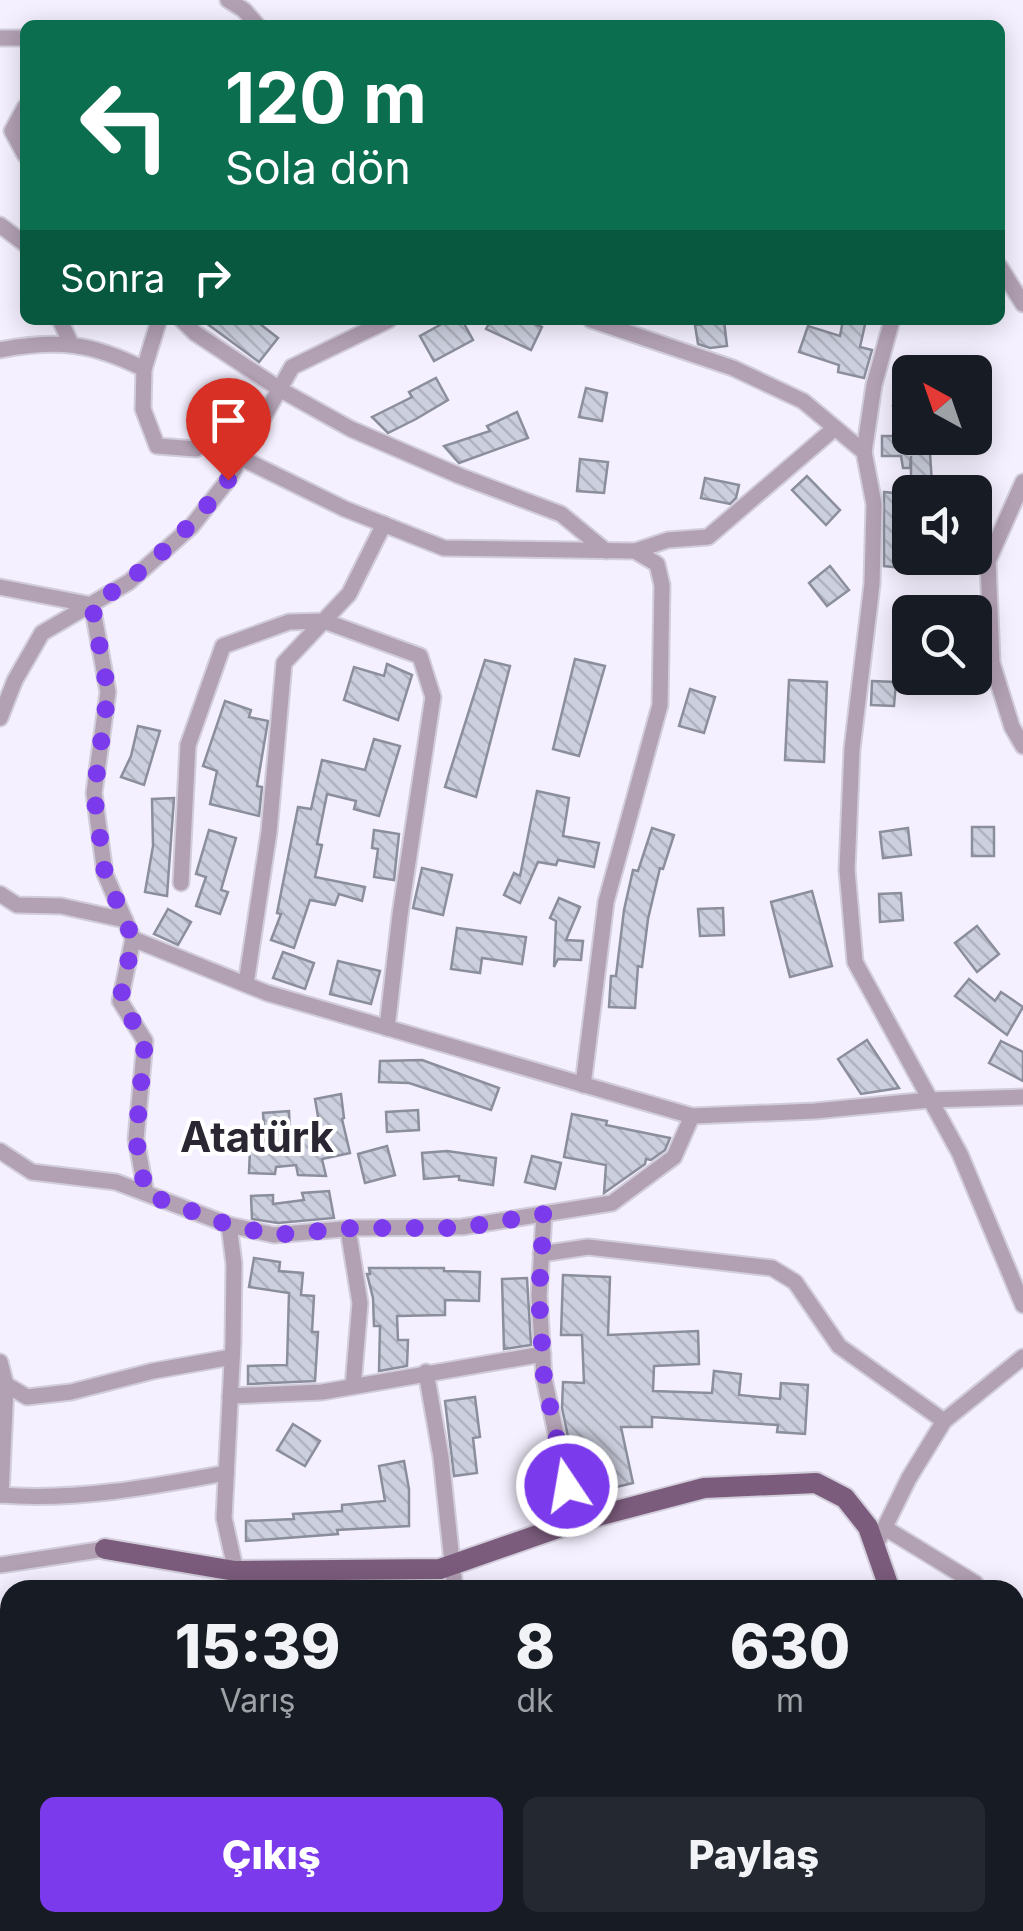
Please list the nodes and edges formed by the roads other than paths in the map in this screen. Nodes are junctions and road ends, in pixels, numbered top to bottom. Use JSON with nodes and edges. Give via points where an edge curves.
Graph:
{"nodes":[{"id":1,"x":228,"y":0,"type":"edge"},
{"id":2,"x":253,"y":20,"type":"edge"},
{"id":3,"x":20,"y":116,"type":"edge"},
{"id":4,"x":20,"y":146,"type":"edge"},
{"id":5,"x":1005,"y":275,"type":"edge"},
{"id":6,"x":1023,"y":304,"type":"edge"},
{"id":7,"x":62,"y":325,"type":"edge"},
{"id":8,"x":157,"y":325,"type":"edge"},
{"id":9,"x":187,"y":325,"type":"edge"},
{"id":10,"x":379,"y":325,"type":"edge"},
{"id":11,"x":606,"y":325,"type":"edge"},
{"id":12,"x":891,"y":325,"type":"edge"},
{"id":13,"x":71,"y":344,"type":"junction"},
{"id":14,"x":0,"y":350,"type":"edge"},
{"id":15,"x":144,"y":369,"type":"junction"},
{"id":16,"x":281,"y":390,"type":"junction"},
{"id":17,"x":836,"y":428,"type":"junction"},
{"id":18,"x":196,"y":449,"type":"dead end"},
{"id":19,"x":864,"y":452,"type":"junction"},
{"id":20,"x":241,"y":458,"type":"junction"},
{"id":21,"x":1023,"y":482,"type":"edge"},
{"id":22,"x":384,"y":524,"type":"junction"},
{"id":23,"x":635,"y":550,"type":"junction"},
{"id":24,"x":606,"y":551,"type":"junction"},
{"id":25,"x":0,"y":587,"type":"edge"},
{"id":26,"x":92,"y":605,"type":"junction"},
{"id":27,"x":324,"y":621,"type":"junction"},
{"id":28,"x":0,"y":718,"type":"edge"},
{"id":29,"x":1023,"y":746,"type":"edge"},
{"id":30,"x":181,"y":882,"type":"dead end"},
{"id":31,"x":0,"y":894,"type":"edge"},
{"id":32,"x":124,"y":920,"type":"junction"},
{"id":33,"x":133,"y":939,"type":"junction"},
{"id":34,"x":246,"y":984,"type":"junction"},
{"id":35,"x":387,"y":1028,"type":"junction"},
{"id":36,"x":583,"y":1085,"type":"junction"},
{"id":37,"x":1023,"y":1097,"type":"edge"},
{"id":38,"x":929,"y":1100,"type":"junction"},
{"id":39,"x":692,"y":1116,"type":"junction"},
{"id":40,"x":0,"y":1151,"type":"edge"},
{"id":41,"x":146,"y":1194,"type":"junction"},
{"id":42,"x":544,"y":1214,"type":"junction"},
{"id":43,"x":229,"y":1225,"type":"junction"},
{"id":44,"x":348,"y":1228,"type":"junction"},
{"id":45,"x":542,"y":1254,"type":"junction"},
{"id":46,"x":1023,"y":1304,"type":"edge"},
{"id":47,"x":542,"y":1354,"type":"junction"},
{"id":48,"x":232,"y":1357,"type":"junction"},
{"id":49,"x":1023,"y":1357,"type":"edge"},
{"id":50,"x":0,"y":1362,"type":"edge"},
{"id":51,"x":426,"y":1372,"type":"junction"},
{"id":52,"x":3,"y":1383,"type":"edge"},
{"id":53,"x":353,"y":1386,"type":"junction"},
{"id":54,"x":230,"y":1396,"type":"junction"},
{"id":55,"x":944,"y":1421,"type":"junction"},
{"id":56,"x":226,"y":1473,"type":"junction"},
{"id":57,"x":0,"y":1495,"type":"edge"},
{"id":58,"x":575,"y":1522,"type":"junction"},
{"id":59,"x":880,"y":1538,"type":"junction"},
{"id":60,"x":104,"y":1549,"type":"joint"},
{"id":61,"x":454,"y":1564,"type":"junction"},
{"id":62,"x":0,"y":1565,"type":"edge"},
{"id":63,"x":219,"y":1580,"type":"edge"},
{"id":64,"x":237,"y":1580,"type":"edge"},
{"id":65,"x":301,"y":1580,"type":"edge"},
{"id":66,"x":455,"y":1580,"type":"edge"},
{"id":67,"x":888,"y":1580,"type":"edge"},
{"id":68,"x":969,"y":1580,"type":"edge"}],
"edges":[{"from":1,"to":2,"type":"street"},
{"from":3,"to":4,"type":"street","via":[[12,131]]},
{"from":5,"to":6,"type":"street"},
{"from":7,"to":13,"type":"street"},
{"from":8,"to":15,"type":"street"},
{"from":9,"to":16,"type":"street"},
{"from":10,"to":16,"type":"street","via":[[292,367]]},
{"from":11,"to":17,"type":"street","via":[[733,368],[803,401]]},
{"from":12,"to":19,"type":"street"},
{"from":13,"to":14,"type":"street"},
{"from":13,"to":15,"type":"street"},
{"from":15,"to":18,"type":"street","via":[[143,408],[157,446]]},
{"from":16,"to":20,"type":"street"},
{"from":16,"to":24,"type":"street","via":[[351,429],[561,514]]},
{"from":17,"to":19,"type":"street"},
{"from":17,"to":23,"type":"street","via":[[708,537]]},
{"from":19,"to":38,"type":"street","via":[[874,504],[846,870],[855,962]]},
{"from":20,"to":22,"type":"street"},
{"from":20,"to":26,"type":"street","via":[[191,527],[130,582]]},
{"from":21,"to":29,"type":"street","via":[[988,561],[992,664]]},
{"from":22,"to":24,"type":"street","via":[[444,548]]},
{"from":22,"to":27,"type":"street","via":[[349,594]]},
{"from":23,"to":24,"type":"street"},
{"from":23,"to":36,"type":"street","via":[[658,564],[662,585],[660,705],[606,902]]},
{"from":25,"to":26,"type":"street"},
{"from":26,"to":28,"type":"street","via":[[42,634]]},
{"from":26,"to":32,"type":"street","via":[[108,692],[94,794],[105,874]]},
{"from":27,"to":30,"type":"street","via":[[289,622],[223,646],[188,745]]},
{"from":27,"to":34,"type":"street","via":[[284,663]]},
{"from":27,"to":35,"type":"street","via":[[420,656],[433,697]]},
{"from":31,"to":32,"type":"street","via":[[17,904]]},
{"from":32,"to":33,"type":"street"},
{"from":33,"to":34,"type":"street"},
{"from":33,"to":41,"type":"street","via":[[120,1001],[145,1041],[136,1139]]},
{"from":34,"to":35,"type":"street"},
{"from":35,"to":36,"type":"street"},
{"from":36,"to":39,"type":"street"},
{"from":37,"to":38,"type":"street"},
{"from":38,"to":39,"type":"street"},
{"from":38,"to":46,"type":"street","via":[[960,1154]]},
{"from":39,"to":42,"type":"street","via":[[674,1158],[612,1203]]},
{"from":40,"to":41,"type":"street","via":[[32,1172],[116,1182]]},
{"from":41,"to":43,"type":"street"},
{"from":42,"to":44,"type":"street","via":[[462,1228]]},
{"from":42,"to":45,"type":"street"},
{"from":43,"to":44,"type":"street","via":[[274,1235]]},
{"from":43,"to":48,"type":"street"},
{"from":44,"to":53,"type":"street","via":[[360,1303]]},
{"from":45,"to":47,"type":"street"},
{"from":45,"to":55,"type":"street","via":[[588,1248],[772,1268],[794,1282],[839,1346]]},
{"from":47,"to":51,"type":"street"},
{"from":47,"to":58,"type":"street"},
{"from":48,"to":52,"type":"street","via":[[27,1398]]},
{"from":48,"to":54,"type":"street"},
{"from":49,"to":55,"type":"street"},
{"from":50,"to":52,"type":"street"},
{"from":51,"to":53,"type":"street"},
{"from":51,"to":61,"type":"street"},
{"from":52,"to":57,"type":"street"},
{"from":53,"to":54,"type":"street"},
{"from":54,"to":56,"type":"street"},
{"from":55,"to":59,"type":"street"},
{"from":56,"to":57,"type":"street","via":[[127,1492]]},
{"from":56,"to":64,"type":"street","via":[[224,1518]]},
{"from":58,"to":59,"type":"main road","via":[[704,1488],[816,1483],[846,1498]]},
{"from":58,"to":61,"type":"main road"},
{"from":59,"to":67,"type":"main road"},
{"from":59,"to":68,"type":"street"},
{"from":60,"to":62,"type":"street"},
{"from":60,"to":63,"type":"main road"},
{"from":61,"to":65,"type":"main road"},
{"from":61,"to":66,"type":"street"}]}
